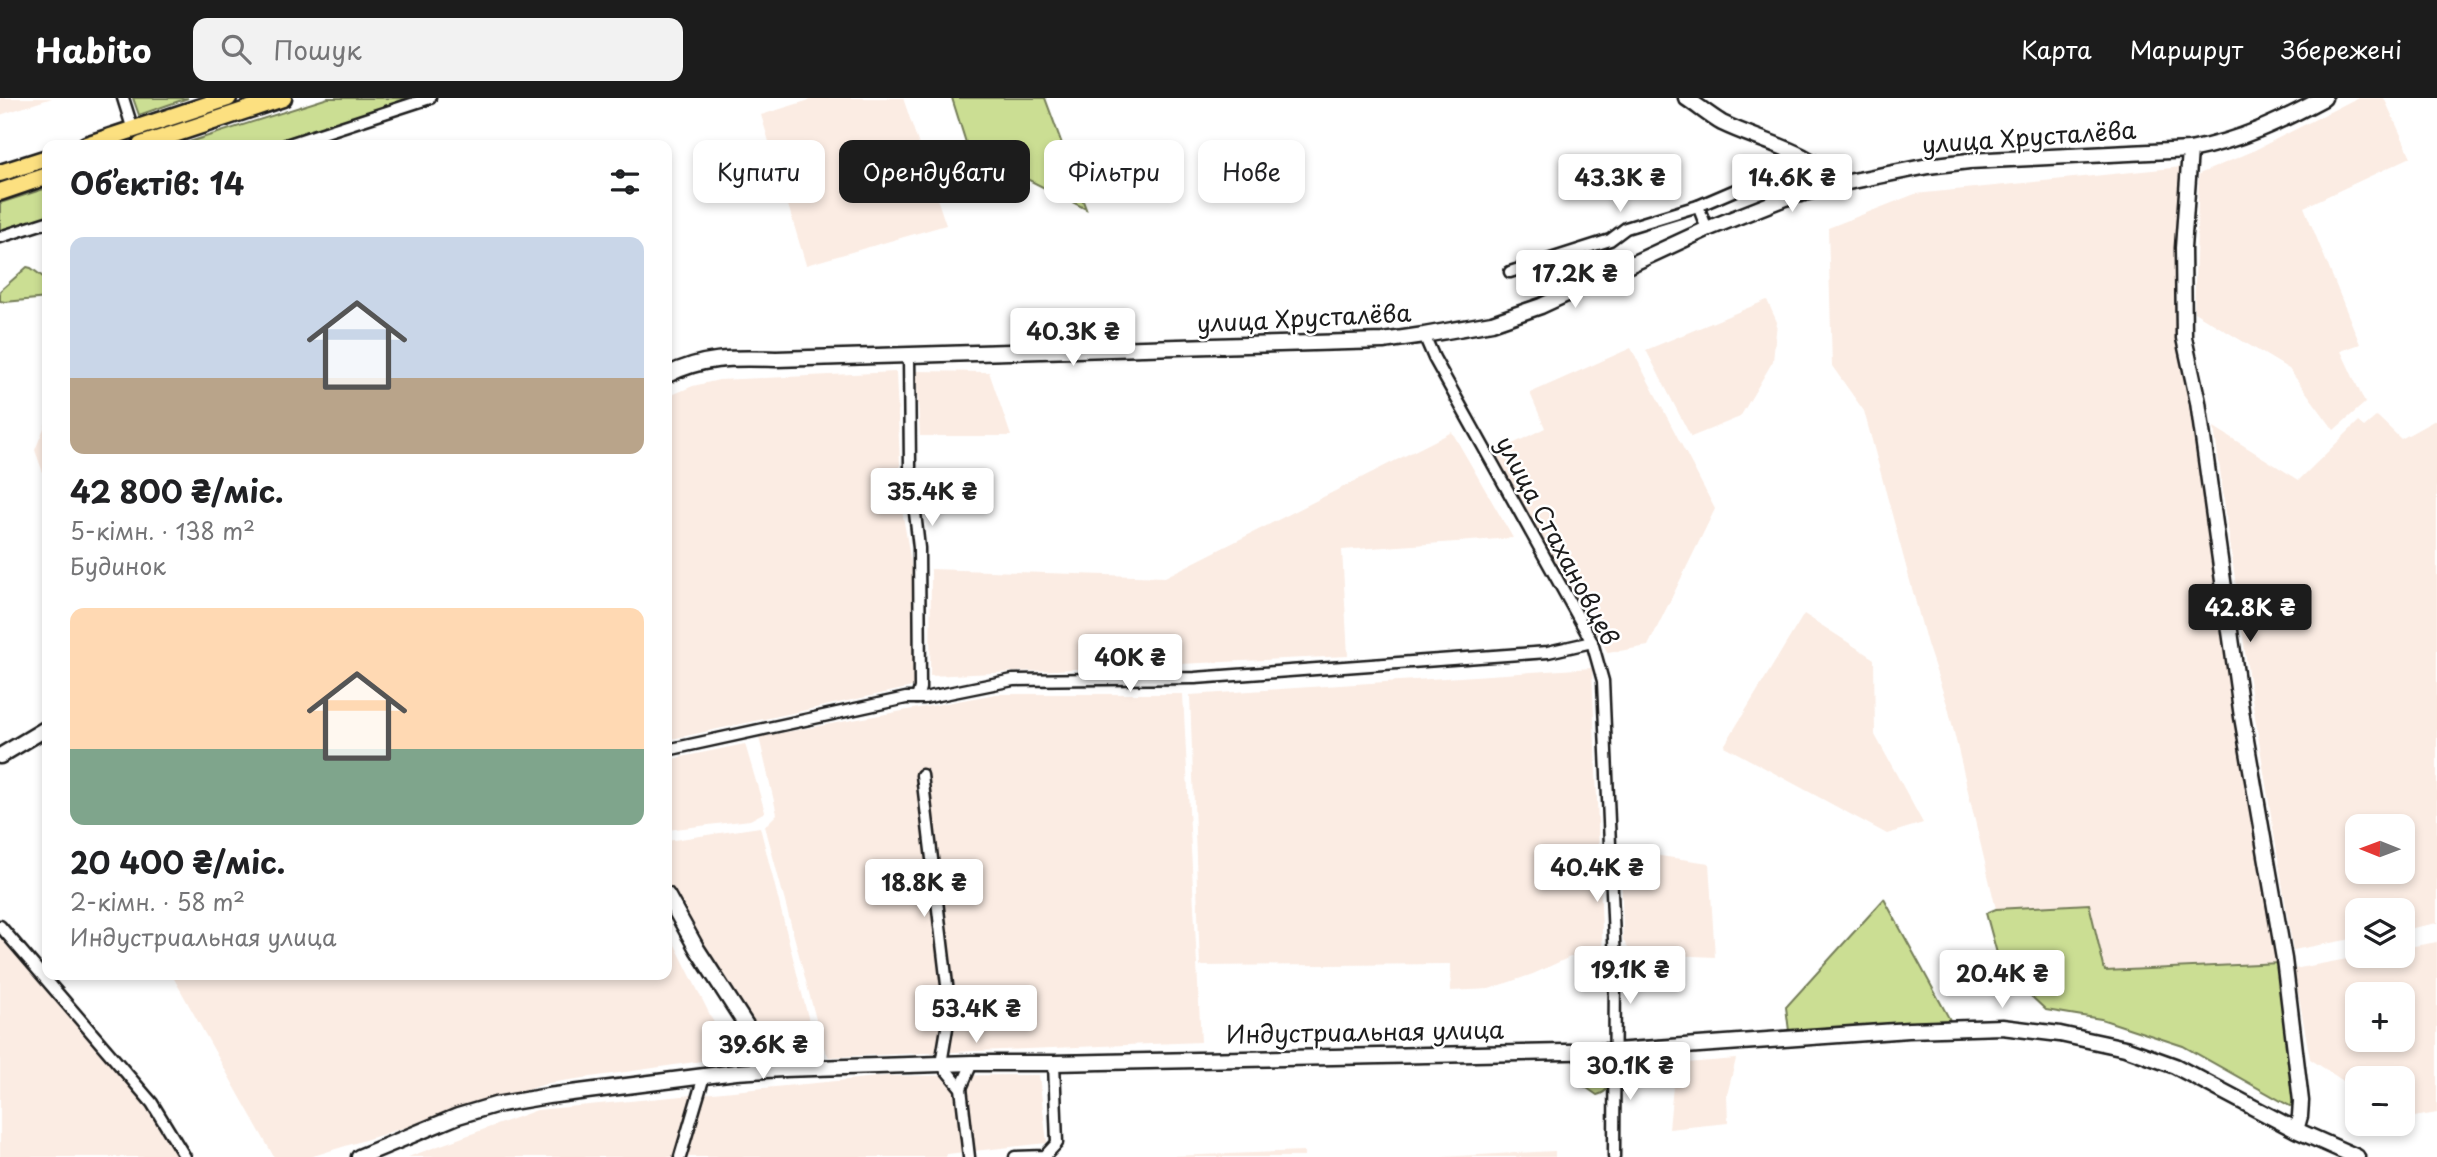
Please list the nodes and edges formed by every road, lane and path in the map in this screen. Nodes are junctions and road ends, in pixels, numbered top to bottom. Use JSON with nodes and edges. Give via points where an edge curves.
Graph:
{"nodes":[{"id":1,"x":123,"y":98,"type":"edge"},
{"id":2,"x":229,"y":98,"type":"edge"},
{"id":3,"x":283,"y":98,"type":"edge"},
{"id":4,"x":430,"y":98,"type":"edge"},
{"id":5,"x":1686,"y":98,"type":"edge"},
{"id":6,"x":2325,"y":98,"type":"edge"},
{"id":7,"x":133,"y":130,"type":"junction"},
{"id":8,"x":102,"y":140,"type":"edge"},
{"id":9,"x":156,"y":140,"type":"edge"},
{"id":10,"x":301,"y":140,"type":"edge"},
{"id":11,"x":2190,"y":150,"type":"junction"},
{"id":12,"x":1795,"y":154,"type":"junction"},
{"id":13,"x":42,"y":160,"type":"edge"},
{"id":14,"x":0,"y":173,"type":"edge"},
{"id":15,"x":42,"y":178,"type":"edge"},
{"id":16,"x":1838,"y":184,"type":"junction"},
{"id":17,"x":0,"y":192,"type":"edge"},
{"id":18,"x":1698,"y":206,"type":"junction"},
{"id":19,"x":42,"y":224,"type":"edge"},
{"id":20,"x":1707,"y":229,"type":"junction"},
{"id":21,"x":0,"y":237,"type":"edge"},
{"id":22,"x":1510,"y":272,"type":"dead end"},
{"id":23,"x":1424,"y":335,"type":"junction"},
{"id":24,"x":909,"y":355,"type":"junction"},
{"id":25,"x":672,"y":373,"type":"edge"},
{"id":26,"x":1592,"y":642,"type":"junction"},
{"id":27,"x":917,"y":698,"type":"junction"},
{"id":28,"x":42,"y":731,"type":"edge"},
{"id":29,"x":672,"y":749,"type":"edge"},
{"id":30,"x":0,"y":756,"type":"edge"},
{"id":31,"x":922,"y":775,"type":"dead end"},
{"id":32,"x":672,"y":904,"type":"edge"},
{"id":33,"x":0,"y":926,"type":"edge"},
{"id":34,"x":42,"y":975,"type":"edge"},
{"id":35,"x":46,"y":980,"type":"edge"},
{"id":36,"x":1614,"y":1051,"type":"junction"},
{"id":37,"x":764,"y":1053,"type":"junction"},
{"id":38,"x":972,"y":1063,"type":"junction"},
{"id":39,"x":1054,"y":1063,"type":"junction"},
{"id":40,"x":941,"y":1064,"type":"junction"},
{"id":41,"x":783,"y":1069,"type":"junction"},
{"id":42,"x":736,"y":1072,"type":"junction"},
{"id":43,"x":704,"y":1076,"type":"junction"},
{"id":44,"x":961,"y":1088,"type":"junction"},
{"id":45,"x":2296,"y":1130,"type":"junction"},
{"id":46,"x":185,"y":1157,"type":"edge"},
{"id":47,"x":359,"y":1157,"type":"edge"},
{"id":48,"x":680,"y":1157,"type":"edge"},
{"id":49,"x":969,"y":1157,"type":"edge"},
{"id":50,"x":1015,"y":1157,"type":"edge"},
{"id":51,"x":1614,"y":1157,"type":"edge"},
{"id":52,"x":2357,"y":1157,"type":"edge"}],
"edges":[{"from":1,"to":7,"type":"street"},
{"from":2,"to":7,"type":"main road"},
{"from":3,"to":9,"type":"main road"},
{"from":4,"to":10,"type":"street"},
{"from":5,"to":12,"type":"main road","via":[[1721,122]]},
{"from":6,"to":11,"type":"main road","name":"улица Хрусталёва","via":[[2256,133]]},
{"from":7,"to":8,"type":"main road"},
{"from":11,"to":16,"type":"main road","name":"улица Хрусталёва","via":[[1969,161]]},
{"from":11,"to":45,"type":"main road","via":[[2183,248],[2184,338],[2198,402],[2242,717],[2284,960],[2301,1101]]},
{"from":12,"to":16,"type":"main road","via":[[1827,171]]},
{"from":12,"to":18,"type":"street","via":[[1788,167]]},
{"from":13,"to":14,"type":"main road"},
{"from":15,"to":17,"type":"main road"},
{"from":16,"to":20,"type":"main road","name":"улица Хрусталёва","via":[[1785,198]]},
{"from":18,"to":20,"type":"street"},
{"from":18,"to":22,"type":"street"},
{"from":19,"to":21,"type":"street"},
{"from":20,"to":23,"type":"main road","name":"улица Хрусталёва","via":[[1541,306],[1492,323]]},
{"from":23,"to":24,"type":"main road","name":"улица Хрусталёва","via":[[1383,341]]},
{"from":23,"to":26,"type":"street","name":"улица Стахановцев"},
{"from":24,"to":25,"type":"main road","name":"улица Хрусталёва","via":[[720,358]]},
{"from":24,"to":27,"type":"street","via":[[910,468],[919,548]]},
{"from":26,"to":27,"type":"street","via":[[1548,652],[1195,678],[1013,680]]},
{"from":26,"to":36,"type":"street","name":"улица Стахановцев","via":[[1604,681]]},
{"from":27,"to":29,"type":"street"},
{"from":28,"to":30,"type":"main road"},
{"from":31,"to":40,"type":"street","via":[[950,1010]]},
{"from":32,"to":37,"type":"main road"},
{"from":33,"to":34,"type":"street"},
{"from":35,"to":46,"type":"street","via":[[152,1103]]},
{"from":36,"to":39,"type":"main road","name":"Индустриальная улица"},
{"from":36,"to":45,"type":"main road","name":"Индустриальная улица","via":[[2002,1027],[2125,1048],[2175,1066]]},
{"from":36,"to":51,"type":"street","name":"улица Стахановцев"},
{"from":37,"to":41,"type":"main road"},
{"from":37,"to":42,"type":"main road","via":[[753,1066]]},
{"from":38,"to":39,"type":"main road","name":"Индустриальная улица"},
{"from":38,"to":40,"type":"main road","name":"Индустриальная улица"},
{"from":38,"to":44,"type":"street"},
{"from":39,"to":50,"type":"street","via":[[1057,1143],[1045,1156]]},
{"from":40,"to":41,"type":"main road","name":"Индустриальная улица"},
{"from":40,"to":44,"type":"street"},
{"from":41,"to":42,"type":"main road","name":"Индустриальная улица"},
{"from":42,"to":43,"type":"main road","name":"Индустриальная улица"},
{"from":43,"to":47,"type":"main road","name":"Индустриальная улица","via":[[495,1105]]},
{"from":43,"to":48,"type":"street"},
{"from":44,"to":49,"type":"street"},
{"from":45,"to":52,"type":"main road","name":"Индустриальная улица"}]}
